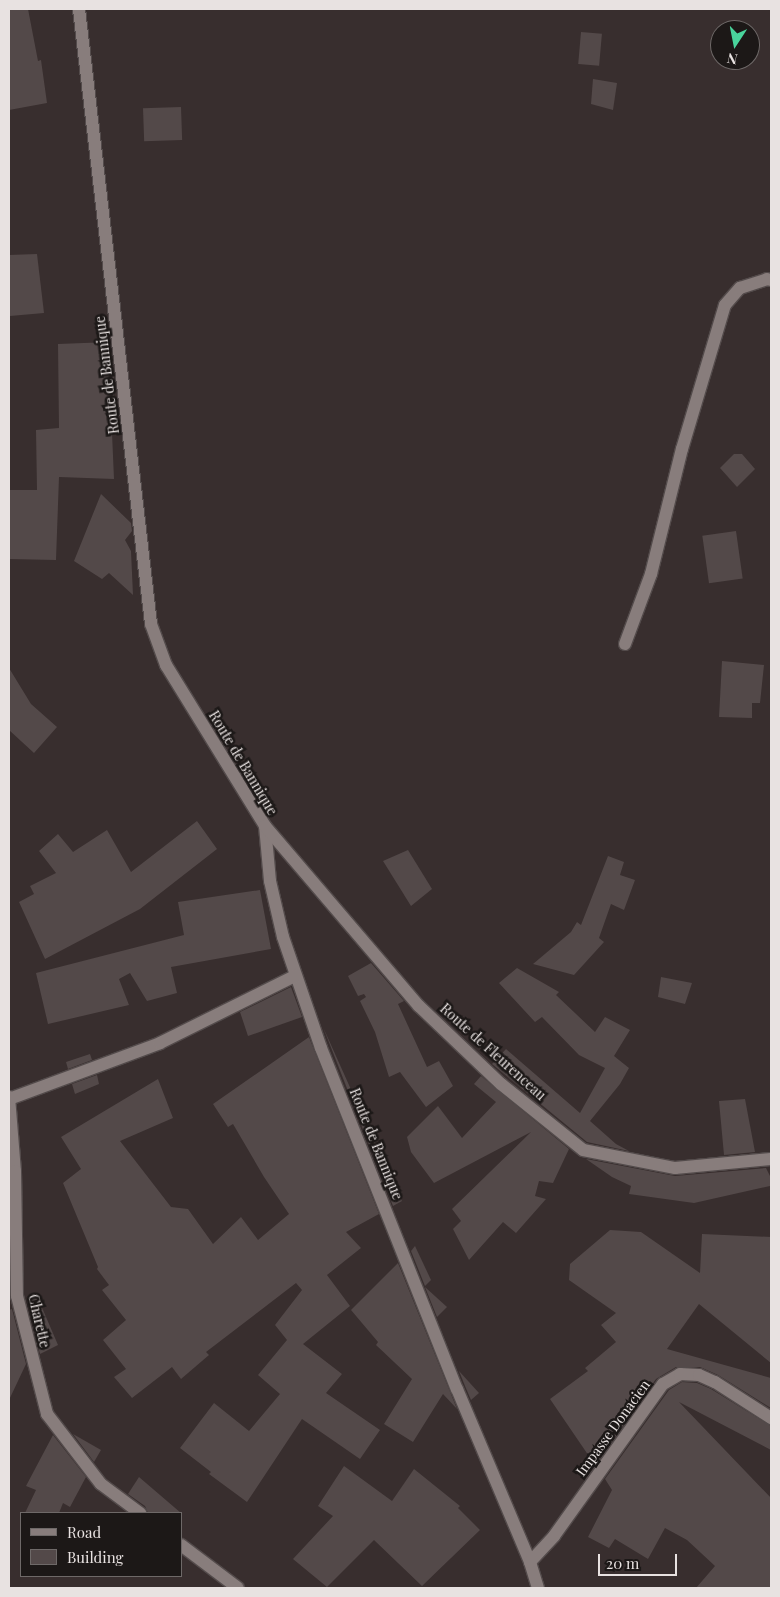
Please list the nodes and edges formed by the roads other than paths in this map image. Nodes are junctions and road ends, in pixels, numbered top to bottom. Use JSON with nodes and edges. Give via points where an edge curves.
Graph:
{"nodes":[{"id":1,"x":79,"y":9,"type":"edge"},
{"id":2,"x":771,"y":280,"type":"edge"},
{"id":3,"x":625,"y":644,"type":"dead end"},
{"id":4,"x":265,"y":826,"type":"junction"},
{"id":5,"x":295,"y":976,"type":"junction"},
{"id":6,"x":9,"y":1098,"type":"edge"},
{"id":7,"x":771,"y":1159,"type":"edge"},
{"id":8,"x":771,"y":1418,"type":"edge"},
{"id":9,"x":139,"y":1512,"type":"edge"},
{"id":10,"x":182,"y":1546,"type":"edge"},
{"id":11,"x":530,"y":1562,"type":"junction"},
{"id":12,"x":238,"y":1588,"type":"edge"},
{"id":13,"x":538,"y":1588,"type":"edge"}],
"edges":[{"from":1,"to":4,"type":"street","name":"Route de Bannique","via":[[151,624],[166,665]]},
{"from":2,"to":3,"type":"street","via":[[740,288],[725,304],[682,449],[651,574]]},
{"from":4,"to":5,"type":"street","name":"Route de Bannique","via":[[270,881],[282,937]]},
{"from":4,"to":7,"type":"street","name":"Route de Fleurenceau","via":[[419,1006],[501,1084],[583,1150],[676,1168]]},
{"from":5,"to":6,"type":"street","via":[[160,1043]]},
{"from":5,"to":11,"type":"street","name":"Route de Bannique","via":[[457,1389]]},
{"from":6,"to":9,"type":"street","name":"Charette","via":[[15,1170],[17,1296],[47,1414],[101,1484]]},
{"from":8,"to":11,"type":"street","name":"Impasse Donacien","via":[[699,1375],[680,1374],[663,1384],[554,1536]]},
{"from":10,"to":12,"type":"street"},
{"from":11,"to":13,"type":"street","name":"Route de Bannique"}]}
